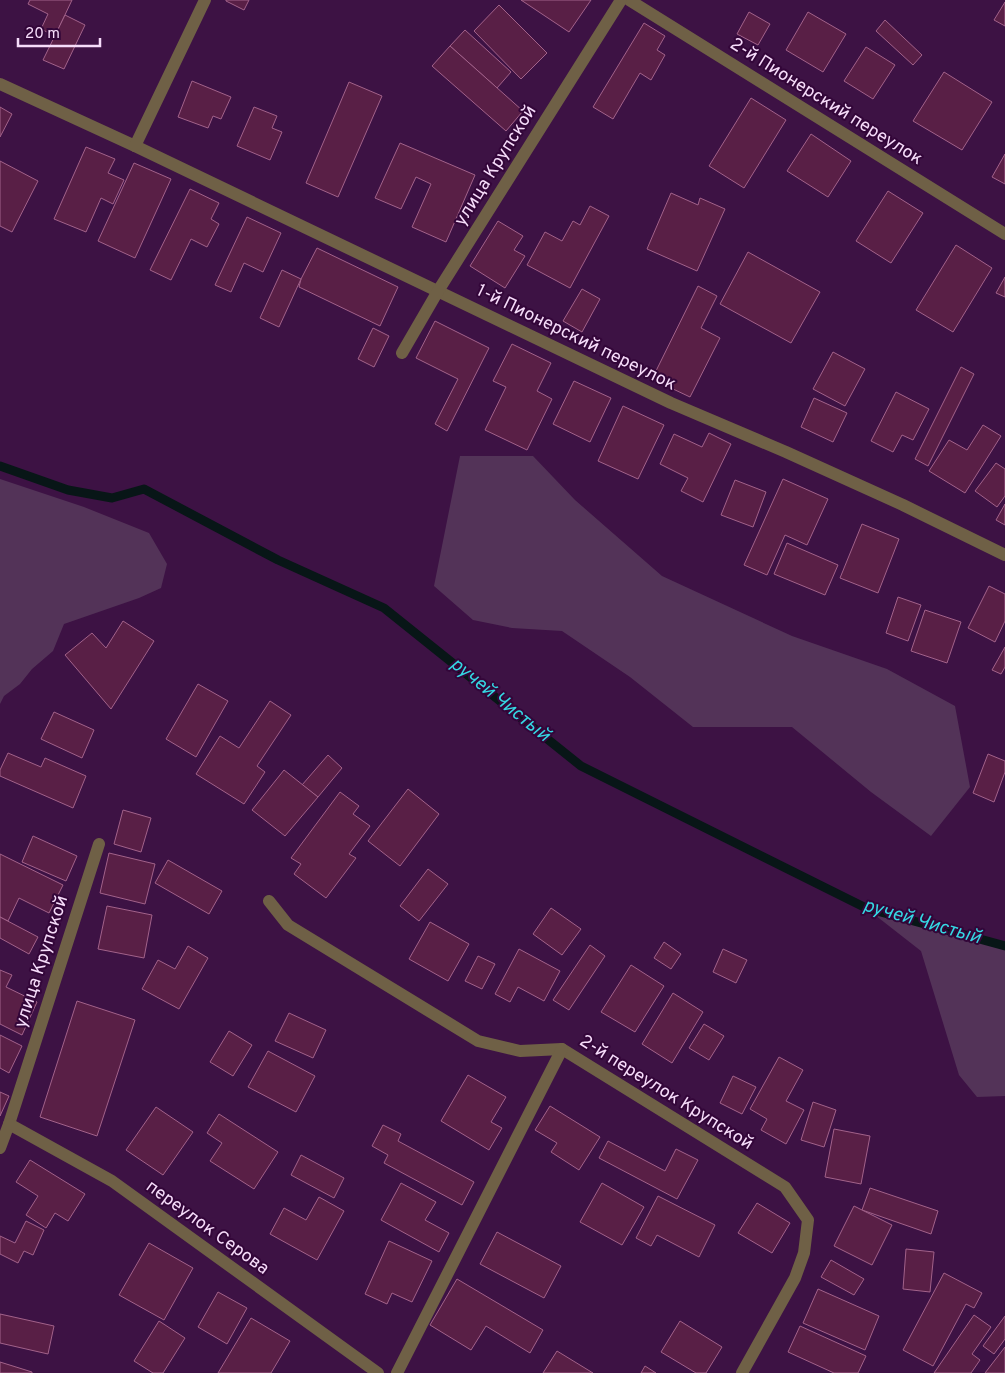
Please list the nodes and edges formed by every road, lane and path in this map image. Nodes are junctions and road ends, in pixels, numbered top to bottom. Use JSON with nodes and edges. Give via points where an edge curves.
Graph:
{"nodes":[{"id":1,"x":205,"y":0,"type":"edge"},
{"id":2,"x":621,"y":0,"type":"edge"},
{"id":3,"x":629,"y":0,"type":"edge"},
{"id":4,"x":0,"y":84,"type":"edge"},
{"id":5,"x":135,"y":146,"type":"junction"},
{"id":6,"x":1005,"y":234,"type":"edge"},
{"id":7,"x":438,"y":291,"type":"junction"},
{"id":8,"x":402,"y":353,"type":"dead end"},
{"id":9,"x":1005,"y":556,"type":"edge"},
{"id":10,"x":99,"y":844,"type":"dead end"},
{"id":11,"x":269,"y":901,"type":"dead end"},
{"id":12,"x":562,"y":1049,"type":"junction"},
{"id":13,"x":9,"y":1124,"type":"junction"},
{"id":14,"x":0,"y":1148,"type":"edge"},
{"id":15,"x":378,"y":1373,"type":"edge"},
{"id":16,"x":397,"y":1373,"type":"edge"},
{"id":17,"x":742,"y":1373,"type":"edge"}],
"edges":[{"from":1,"to":5,"type":"street"},
{"from":2,"to":7,"type":"street","name":"улица Крупской"},
{"from":3,"to":6,"type":"street","name":"2-й Пионерский переулок"},
{"from":4,"to":5,"type":"street","name":"1-й Пионерский переулок"},
{"from":5,"to":7,"type":"street","name":"1-й Пионерский переулок"},
{"from":7,"to":8,"type":"street","name":"улица Крупской"},
{"from":7,"to":9,"type":"street","name":"1-й Пионерский переулок","via":[[672,403],[894,501]]},
{"from":10,"to":13,"type":"street","name":"улица Крупской"},
{"from":11,"to":12,"type":"street","name":"2-й переулок Крупской","via":[[288,925],[478,1042],[520,1051]]},
{"from":12,"to":16,"type":"street"},
{"from":12,"to":17,"type":"street","name":"2-й переулок Крупской","via":[[785,1187],[808,1220],[804,1253],[795,1278]]},
{"from":13,"to":14,"type":"street","name":"улица Крупской"},
{"from":13,"to":15,"type":"street","name":"переулок Серова","via":[[112,1181]]}]}
